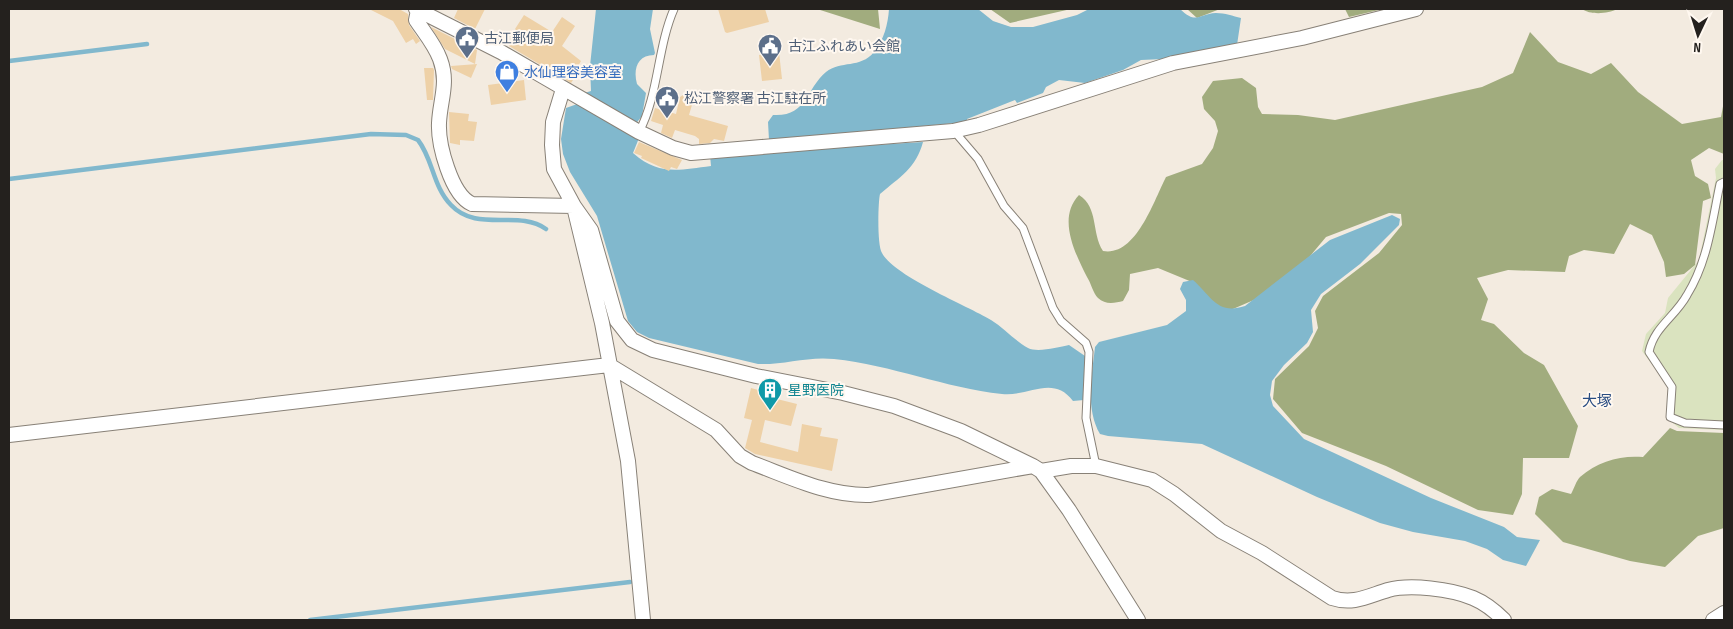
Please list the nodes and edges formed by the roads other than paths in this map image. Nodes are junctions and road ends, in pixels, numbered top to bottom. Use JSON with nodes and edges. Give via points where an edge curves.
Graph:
{"nodes":[{"id":1,"x":417,"y":9,"type":"edge"},
{"id":2,"x":674,"y":9,"type":"edge"},
{"id":3,"x":1416,"y":9,"type":"edge"},
{"id":4,"x":563,"y":89,"type":"junction"},
{"id":5,"x":953,"y":131,"type":"junction"},
{"id":6,"x":638,"y":132,"type":"junction"},
{"id":7,"x":1724,"y":182,"type":"edge"},
{"id":8,"x":574,"y":206,"type":"junction"},
{"id":9,"x":609,"y":365,"type":"junction"},
{"id":10,"x":1724,"y":425,"type":"edge"},
{"id":11,"x":9,"y":435,"type":"edge"},
{"id":12,"x":1096,"y":466,"type":"junction"},
{"id":13,"x":1037,"y":469,"type":"junction"},
{"id":14,"x":1724,"y":613,"type":"edge"},
{"id":15,"x":643,"y":620,"type":"edge"},
{"id":16,"x":1138,"y":620,"type":"edge"},
{"id":17,"x":1504,"y":620,"type":"edge"},
{"id":18,"x":1713,"y":620,"type":"edge"}],
"edges":[{"from":1,"to":4,"type":"street","via":[[501,52]]},
{"from":1,"to":8,"type":"street","via":[[416,20],[440,59],[445,92],[439,142],[455,187],[464,200],[472,204]]},
{"from":2,"to":6,"type":"lane","via":[[667,25],[650,106]]},
{"from":3,"to":5,"type":"street","via":[[1302,38],[1172,63]]},
{"from":4,"to":6,"type":"street"},
{"from":4,"to":8,"type":"street","via":[[553,122],[553,161]]},
{"from":5,"to":6,"type":"street","via":[[691,152],[673,148]]},
{"from":5,"to":12,"type":"lane","via":[[978,159],[1004,206],[1023,228],[1046,294],[1057,315],[1086,343],[1089,352],[1086,418]]},
{"from":7,"to":10,"type":"lane","via":[[1720,184],[1704,261],[1687,296],[1652,338],[1649,352],[1672,387],[1670,417],[1684,423]]},
{"from":8,"to":9,"type":"street"},
{"from":8,"to":13,"type":"street","via":[[592,230],[617,321],[624,333],[641,346],[756,376],[894,406],[961,431]]},
{"from":9,"to":11,"type":"street"},
{"from":9,"to":13,"type":"street","via":[[716,430],[746,460],[830,492],[847,496],[870,495]]},
{"from":9,"to":15,"type":"street","via":[[628,461]]},
{"from":12,"to":13,"type":"street"},
{"from":12,"to":17,"type":"street","via":[[1152,480],[1221,531],[1332,598],[1347,602],[1388,590],[1419,588],[1472,597]]},
{"from":13,"to":16,"type":"street","via":[[1069,510]]},
{"from":14,"to":18,"type":"street"}]}
